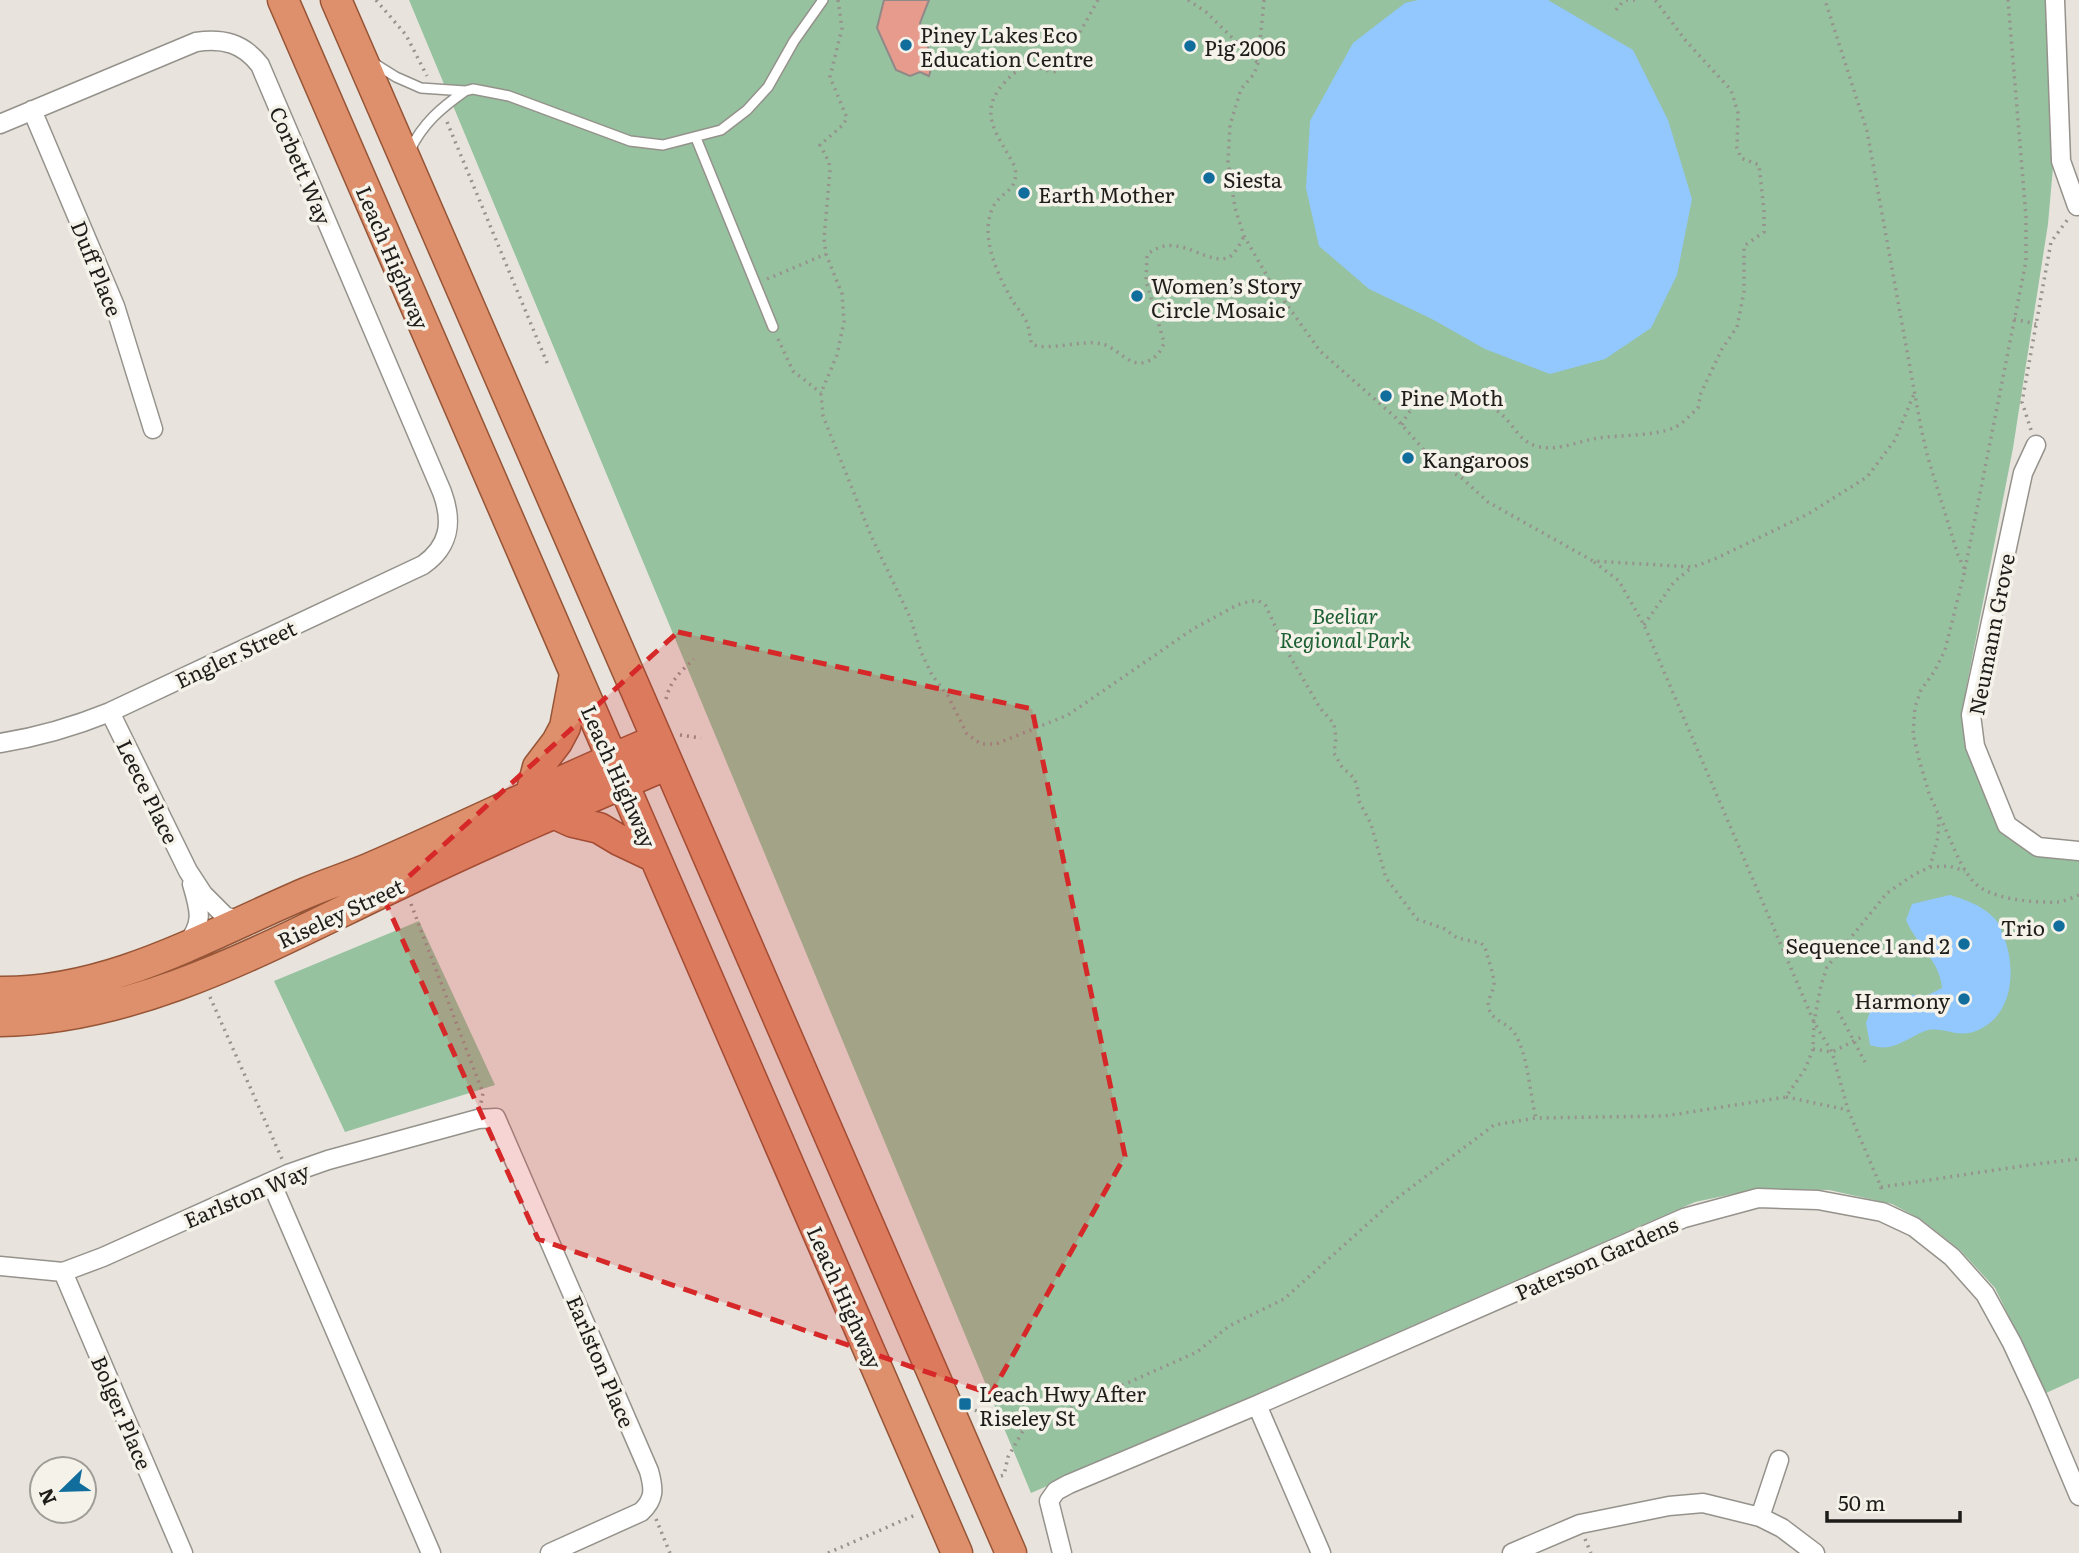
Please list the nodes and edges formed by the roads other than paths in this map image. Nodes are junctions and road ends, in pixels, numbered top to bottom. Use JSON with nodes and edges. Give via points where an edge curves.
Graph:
{"nodes":[{"id":1,"x":282,"y":0,"type":"edge"},
{"id":2,"x":336,"y":0,"type":"edge"},
{"id":3,"x":823,"y":0,"type":"edge"},
{"id":4,"x":2055,"y":0,"type":"edge"},
{"id":5,"x":359,"y":53,"type":"junction"},
{"id":6,"x":465,"y":91,"type":"junction"},
{"id":7,"x":32,"y":110,"type":"junction"},
{"id":8,"x":0,"y":124,"type":"edge"},
{"id":9,"x":696,"y":138,"type":"junction"},
{"id":10,"x":405,"y":161,"type":"junction"},
{"id":11,"x":2077,"y":206,"type":"road end"},
{"id":12,"x":773,"y":327,"type":"road end"},
{"id":13,"x":153,"y":429,"type":"dead end"},
{"id":14,"x":2036,"y":445,"type":"road end"},
{"id":15,"x":449,"y":528,"type":"joint"},
{"id":16,"x":575,"y":674,"type":"junction"},
{"id":17,"x":110,"y":712,"type":"junction"},
{"id":18,"x":0,"y":743,"type":"edge"},
{"id":19,"x":662,"y":752,"type":"junction"},
{"id":20,"x":617,"y":771,"type":"junction"},
{"id":21,"x":531,"y":794,"type":"junction"},
{"id":22,"x":553,"y":814,"type":"junction"},
{"id":23,"x":2079,"y":851,"type":"edge"},
{"id":24,"x":655,"y":857,"type":"junction"},
{"id":25,"x":188,"y":871,"type":"junction"},
{"id":26,"x":246,"y":921,"type":"junction"},
{"id":27,"x":182,"y":950,"type":"junction"},
{"id":28,"x":0,"y":992,"type":"edge"},
{"id":29,"x":0,"y":1021,"type":"edge"},
{"id":30,"x":487,"y":1119,"type":"joint"},
{"id":31,"x":271,"y":1182,"type":"junction"},
{"id":32,"x":0,"y":1266,"type":"edge"},
{"id":33,"x":63,"y":1272,"type":"junction"},
{"id":34,"x":1257,"y":1405,"type":"junction"},
{"id":35,"x":1779,"y":1460,"type":"dead end"},
{"id":36,"x":2079,"y":1496,"type":"edge"},
{"id":37,"x":1760,"y":1517,"type":"junction"},
{"id":38,"x":183,"y":1553,"type":"edge"},
{"id":39,"x":431,"y":1553,"type":"edge"},
{"id":40,"x":550,"y":1553,"type":"edge"},
{"id":41,"x":957,"y":1553,"type":"edge"},
{"id":42,"x":1011,"y":1553,"type":"edge"},
{"id":43,"x":1062,"y":1553,"type":"edge"},
{"id":44,"x":1321,"y":1553,"type":"edge"},
{"id":45,"x":1512,"y":1553,"type":"edge"},
{"id":46,"x":1815,"y":1553,"type":"edge"}],
"edges":[{"from":1,"to":16,"type":"highway","name":"Leach Highway"},
{"from":2,"to":5,"type":"highway"},
{"from":3,"to":9,"type":"lane","via":[[761,95],[721,130]]},
{"from":4,"to":11,"type":"street","via":[[2061,161]]},
{"from":5,"to":6,"type":"lane","via":[[410,84]]},
{"from":5,"to":10,"type":"highway"},
{"from":6,"to":9,"type":"lane","via":[[509,96],[630,141],[663,145]]},
{"from":6,"to":10,"type":"lane","via":[[425,124]]},
{"from":7,"to":8,"type":"street","name":"Corbett Way"},
{"from":7,"to":13,"type":"street","name":"Duff Place","via":[[115,306]]},
{"from":7,"to":15,"type":"street","name":"Corbett Way","via":[[196,42],[225,41],[251,54],[260,65],[442,492]]},
{"from":9,"to":12,"type":"lane"},
{"from":10,"to":19,"type":"highway"},
{"from":14,"to":23,"type":"street","name":"Neumann Grove","via":[[2023,473],[1971,715],[1975,746],[2007,825],[2038,847]]},
{"from":15,"to":17,"type":"street","name":"Engler Street","via":[[440,548],[423,565]]},
{"from":16,"to":20,"type":"highway","name":"Leach Highway"},
{"from":16,"to":21,"type":"highway","via":[[565,727],[538,767]]},
{"from":17,"to":18,"type":"street","name":"Engler Street","via":[[59,732]]},
{"from":17,"to":25,"type":"street","name":"Leece Place"},
{"from":19,"to":20,"type":"highway","name":"Riseley Street"},
{"from":19,"to":42,"type":"highway"},
{"from":20,"to":21,"type":"highway","name":"Riseley Street"},
{"from":20,"to":22,"type":"highway","name":"Riseley Street"},
{"from":20,"to":24,"type":"highway","name":"Leach Highway"},
{"from":21,"to":26,"type":"highway","name":"Riseley Street"},
{"from":22,"to":24,"type":"highway","via":[[607,831]]},
{"from":22,"to":29,"type":"highway","name":"Riseley Street","via":[[201,975],[121,1003],[24,1021]]},
{"from":24,"to":41,"type":"highway","name":"Leach Highway"},
{"from":25,"to":26,"type":"street","name":"Leece Place","via":[[202,894],[226,917]]},
{"from":25,"to":27,"type":"street","name":"Leece Place","via":[[200,912],[197,932]]},
{"from":26,"to":27,"type":"highway","name":"Riseley Street"},
{"from":27,"to":28,"type":"highway","name":"Riseley Street","via":[[86,982]]},
{"from":30,"to":31,"type":"street","name":"Earlston Way","via":[[328,1160]]},
{"from":30,"to":40,"type":"street","name":"Earlston Place","via":[[649,1471],[654,1493],[641,1512]]},
{"from":31,"to":33,"type":"street","name":"Earlston Way"},
{"from":31,"to":39,"type":"street"},
{"from":32,"to":33,"type":"street","name":"Earlston Way"},
{"from":33,"to":38,"type":"street","name":"Bolger Place"},
{"from":34,"to":36,"type":"street","name":"Paterson Gardens","via":[[1684,1218],[1758,1198],[1818,1200],[1882,1212],[1914,1227],[1952,1256],[1985,1294],[2012,1343]]},
{"from":34,"to":43,"type":"street","name":"Paterson Gardens","via":[[1056,1491],[1049,1501]]},
{"from":34,"to":44,"type":"street"},
{"from":35,"to":37,"type":"street"},
{"from":37,"to":45,"type":"street","via":[[1703,1503],[1669,1506],[1580,1524]]},
{"from":37,"to":46,"type":"street"}]}
